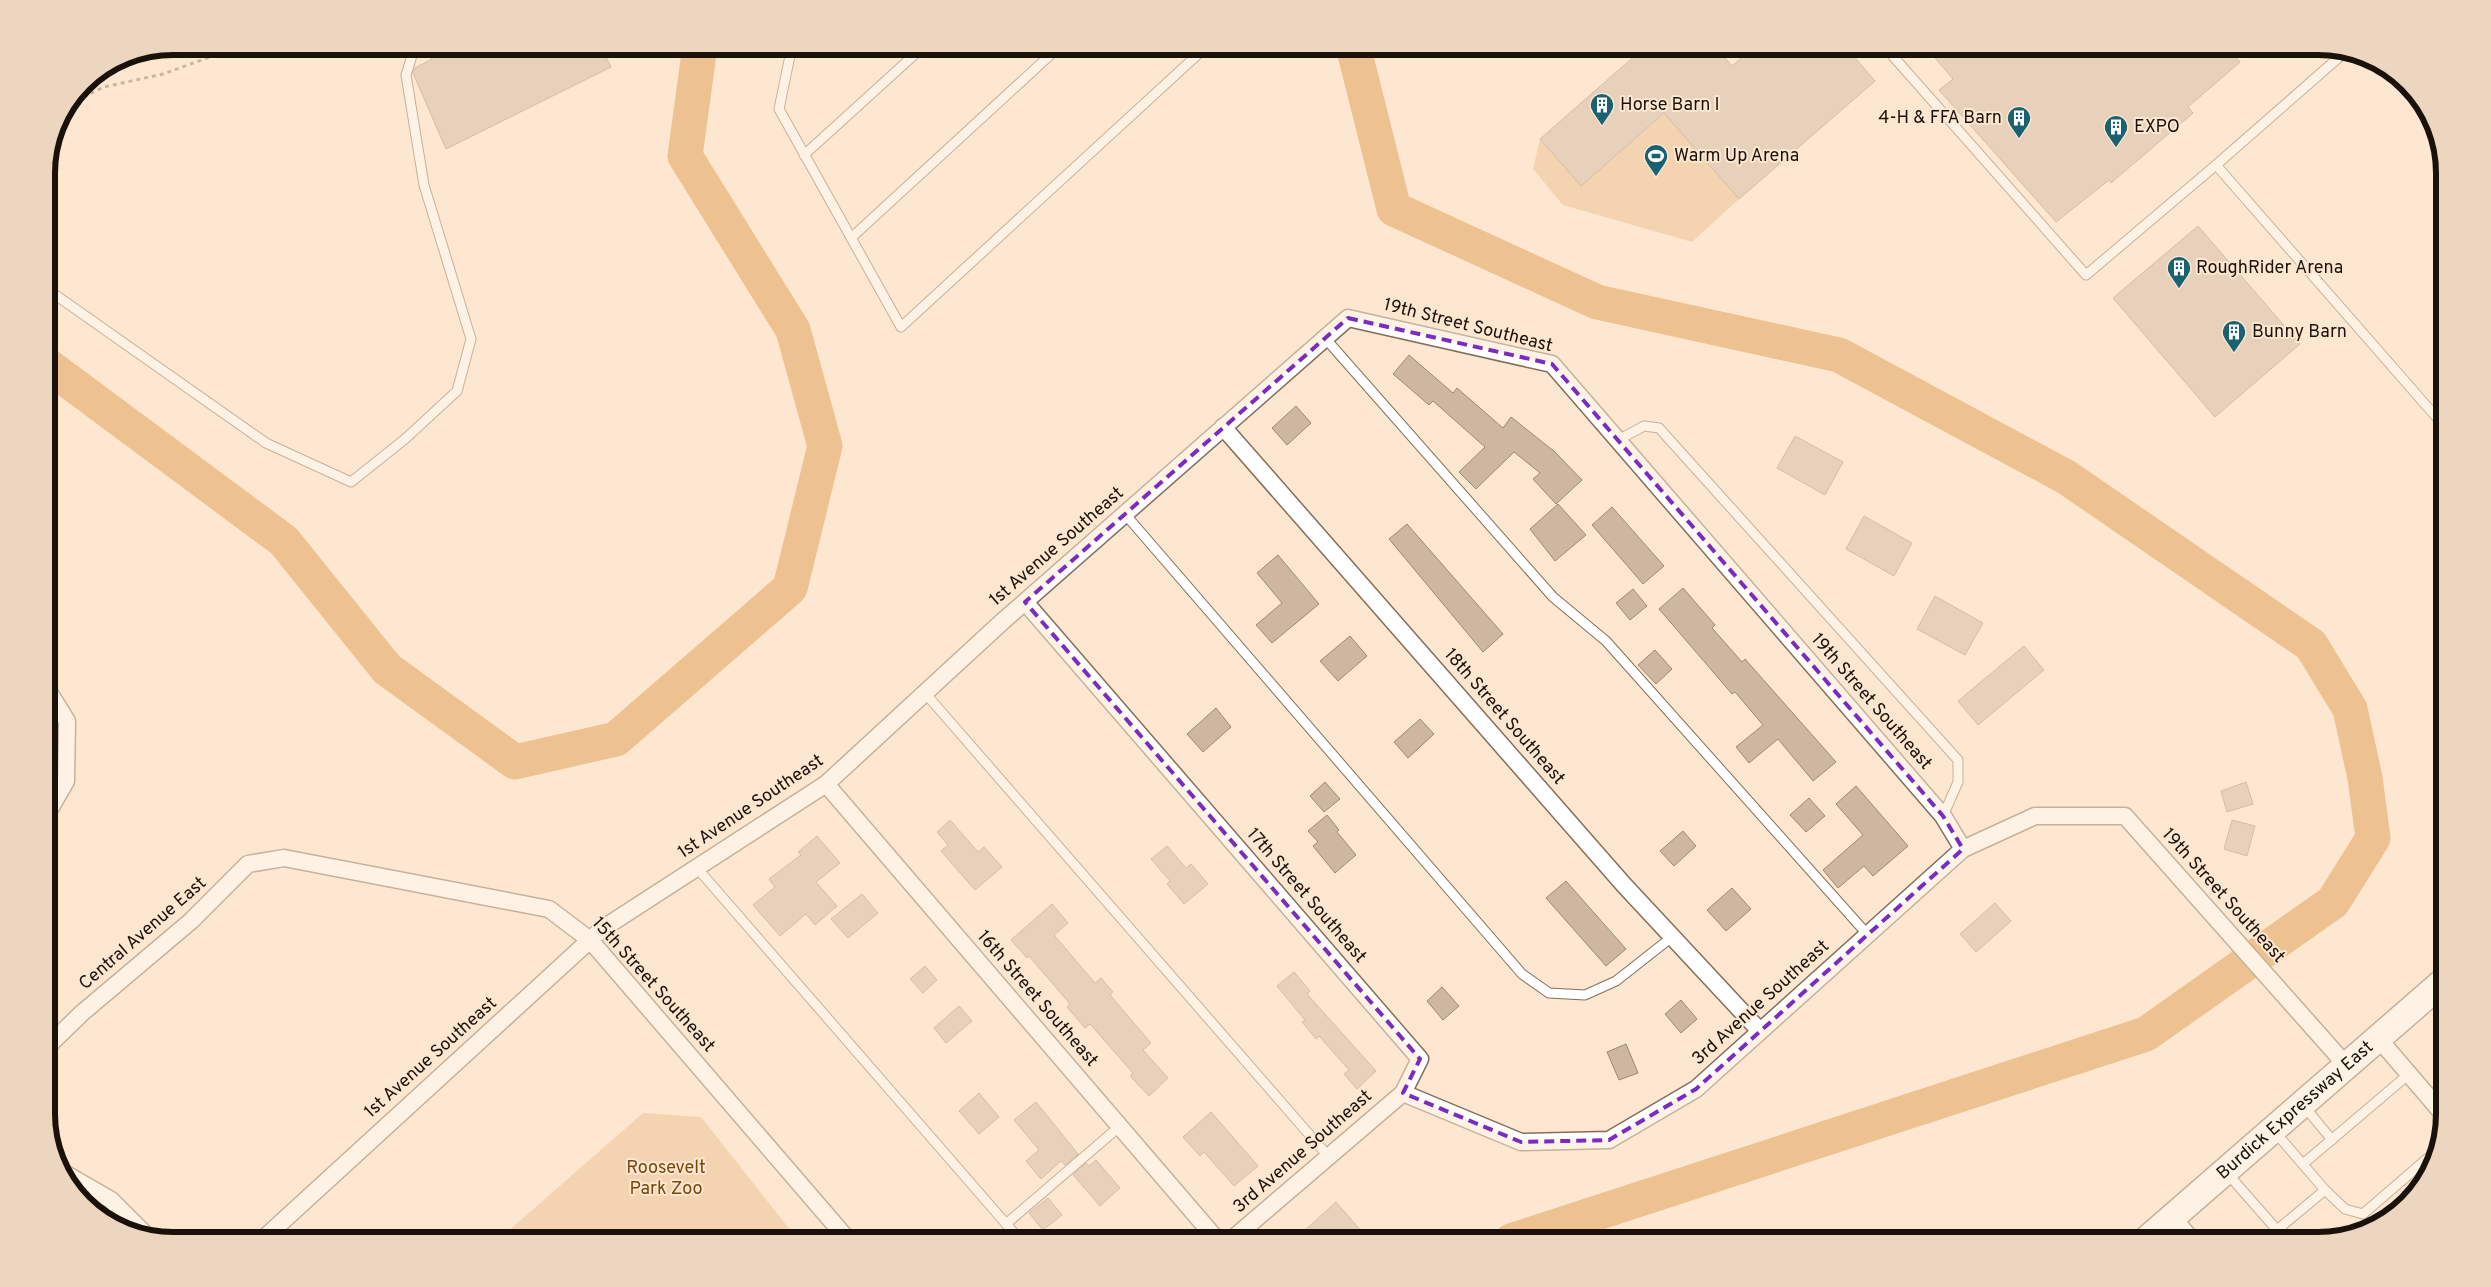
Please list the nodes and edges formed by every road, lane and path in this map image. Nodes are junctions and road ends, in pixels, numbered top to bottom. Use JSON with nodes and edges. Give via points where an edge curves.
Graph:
{"nodes":[{"id":1,"x":215,"y":55,"type":"edge"},
{"id":2,"x":412,"y":55,"type":"edge"},
{"id":3,"x":790,"y":55,"type":"edge"},
{"id":4,"x":914,"y":55,"type":"edge"},
{"id":5,"x":1050,"y":55,"type":"edge"},
{"id":6,"x":1197,"y":55,"type":"edge"},
{"id":7,"x":1892,"y":55,"type":"edge"},
{"id":8,"x":2340,"y":57,"type":"edge"},
{"id":9,"x":82,"y":98,"type":"edge"},
{"id":10,"x":804,"y":155,"type":"junction"},
{"id":11,"x":2216,"y":165,"type":"junction"},
{"id":12,"x":851,"y":238,"type":"junction"},
{"id":13,"x":55,"y":295,"type":"edge"},
{"id":14,"x":1348,"y":318,"type":"joint"},
{"id":15,"x":1325,"y":338,"type":"junction"},
{"id":16,"x":2436,"y":417,"type":"edge"},
{"id":17,"x":1223,"y":427,"type":"junction"},
{"id":18,"x":1618,"y":440,"type":"junction"},
{"id":19,"x":1125,"y":514,"type":"junction"},
{"id":20,"x":1025,"y":602,"type":"junction"},
{"id":21,"x":925,"y":693,"type":"junction"},
{"id":22,"x":55,"y":703,"type":"edge"},
{"id":23,"x":826,"y":784,"type":"junction"},
{"id":24,"x":55,"y":799,"type":"edge"},
{"id":25,"x":1943,"y":816,"type":"junction"},
{"id":26,"x":1962,"y":849,"type":"junction"},
{"id":27,"x":270,"y":861,"type":"joint"},
{"id":28,"x":697,"y":868,"type":"junction"},
{"id":29,"x":1867,"y":934,"type":"junction"},
{"id":30,"x":1672,"y":937,"type":"junction"},
{"id":31,"x":590,"y":940,"type":"junction"},
{"id":32,"x":2436,"y":988,"type":"edge"},
{"id":33,"x":1760,"y":1030,"type":"junction"},
{"id":34,"x":55,"y":1038,"type":"edge"},
{"id":35,"x":2378,"y":1038,"type":"junction"},
{"id":36,"x":2346,"y":1065,"type":"junction"},
{"id":37,"x":2409,"y":1074,"type":"junction"},
{"id":38,"x":1403,"y":1094,"type":"junction"},
{"id":39,"x":2302,"y":1104,"type":"junction"},
{"id":40,"x":2436,"y":1106,"type":"edge"},
{"id":41,"x":1120,"y":1126,"type":"junction"},
{"id":42,"x":2273,"y":1130,"type":"junction"},
{"id":43,"x":2332,"y":1140,"type":"junction"},
{"id":44,"x":1328,"y":1156,"type":"junction"},
{"id":45,"x":2427,"y":1159,"type":"edge"},
{"id":46,"x":2303,"y":1164,"type":"junction"},
{"id":47,"x":2225,"y":1171,"type":"junction"},
{"id":48,"x":75,"y":1179,"type":"edge"},
{"id":49,"x":2324,"y":1190,"type":"junction"},
{"id":50,"x":2173,"y":1218,"type":"junction"},
{"id":51,"x":1006,"y":1224,"type":"junction"},
{"id":52,"x":137,"y":1226,"type":"edge"},
{"id":53,"x":271,"y":1232,"type":"edge"},
{"id":54,"x":841,"y":1232,"type":"edge"},
{"id":55,"x":1013,"y":1232,"type":"edge"},
{"id":56,"x":1210,"y":1232,"type":"edge"},
{"id":57,"x":1240,"y":1232,"type":"edge"},
{"id":58,"x":2155,"y":1232,"type":"edge"},
{"id":59,"x":2185,"y":1232,"type":"edge"}],
"edges":[{"from":1,"to":9,"type":"path","via":[[163,74],[104,88]]},
{"from":2,"to":13,"type":"lane","via":[[406,75],[424,185],[471,339],[457,391],[405,439],[351,482],[266,443]]},
{"from":3,"to":10,"type":"lane","via":[[779,109]]},
{"from":4,"to":10,"type":"lane"},
{"from":5,"to":12,"type":"lane"},
{"from":6,"to":12,"type":"lane","via":[[901,327]]},
{"from":7,"to":11,"type":"lane","via":[[2086,275]]},
{"from":8,"to":11,"type":"lane"},
{"from":10,"to":12,"type":"lane"},
{"from":11,"to":16,"type":"lane"},
{"from":14,"to":15,"type":"street","name":"1st Avenue Southeast"},
{"from":14,"to":18,"type":"street","name":"19th Street Southeast","via":[[1552,364]]},
{"from":15,"to":17,"type":"street","name":"1st Avenue Southeast"},
{"from":15,"to":29,"type":"lane","via":[[1553,597],[1606,641]]},
{"from":17,"to":19,"type":"street","name":"1st Avenue Southeast"},
{"from":17,"to":30,"type":"street","name":"18th Street Southeast"},
{"from":18,"to":25,"type":"street","name":"19th Street Southeast"},
{"from":18,"to":25,"type":"lane","via":[[1644,426],[1659,428],[1958,760],[1958,782]]},
{"from":19,"to":20,"type":"street","name":"1st Avenue Southeast"},
{"from":19,"to":30,"type":"lane","via":[[1522,974],[1549,993],[1584,995],[1616,981]]},
{"from":20,"to":21,"type":"street","name":"1st Avenue Southeast"},
{"from":20,"to":38,"type":"street","name":"17th Street Southeast","via":[[1420,1059]]},
{"from":21,"to":23,"type":"street","name":"1st Avenue Southeast"},
{"from":21,"to":44,"type":"lane"},
{"from":22,"to":24,"type":"street","via":[[67,721],[66,781]]},
{"from":23,"to":28,"type":"street","name":"1st Avenue Southeast"},
{"from":23,"to":41,"type":"street","name":"16th Street Southeast"},
{"from":25,"to":26,"type":"street","name":"19th Street Southeast"},
{"from":26,"to":29,"type":"street","name":"3rd Avenue Southeast"},
{"from":26,"to":36,"type":"street","name":"19th Street Southeast","via":[[2036,816],[2125,816]]},
{"from":27,"to":31,"type":"street","name":"15th Street Southeast","via":[[284,858],[549,909]]},
{"from":27,"to":34,"type":"street","name":"Central Avenue East","via":[[248,864],[191,921]]},
{"from":28,"to":31,"type":"street","name":"1st Avenue Southeast"},
{"from":28,"to":51,"type":"lane"},
{"from":29,"to":33,"type":"street","name":"3rd Avenue Southeast"},
{"from":30,"to":33,"type":"street","name":"18th Street Southeast"},
{"from":31,"to":53,"type":"street","name":"1st Avenue Southeast"},
{"from":31,"to":54,"type":"street","name":"15th Street Southeast"},
{"from":32,"to":35,"type":"main road","name":"Burdick Expressway East"},
{"from":33,"to":38,"type":"street","name":"3rd Avenue Southeast","via":[[1696,1089],[1609,1140],[1520,1142]]},
{"from":35,"to":36,"type":"main road","name":"Burdick Expressway East"},
{"from":35,"to":37,"type":"street"},
{"from":36,"to":39,"type":"main road","name":"Burdick Expressway East"},
{"from":37,"to":40,"type":"street"},
{"from":37,"to":43,"type":"lane"},
{"from":38,"to":44,"type":"street","name":"3rd Avenue Southeast"},
{"from":39,"to":42,"type":"main road","name":"Burdick Expressway East"},
{"from":39,"to":43,"type":"lane"},
{"from":41,"to":51,"type":"lane"},
{"from":41,"to":56,"type":"street","name":"16th Street Southeast"},
{"from":42,"to":46,"type":"lane"},
{"from":42,"to":47,"type":"main road","name":"Burdick Expressway East"},
{"from":43,"to":46,"type":"lane"},
{"from":44,"to":57,"type":"street","name":"3rd Avenue Southeast"},
{"from":45,"to":49,"type":"lane","via":[[2363,1214],[2345,1209]]},
{"from":46,"to":49,"type":"lane"},
{"from":47,"to":49,"type":"lane","via":[[2277,1230]]},
{"from":47,"to":50,"type":"main road","name":"Burdick Expressway East"},
{"from":48,"to":52,"type":"street","via":[[110,1200]]},
{"from":50,"to":58,"type":"main road","name":"Burdick Expressway East"},
{"from":50,"to":59,"type":"street"},
{"from":51,"to":55,"type":"lane"}]}
